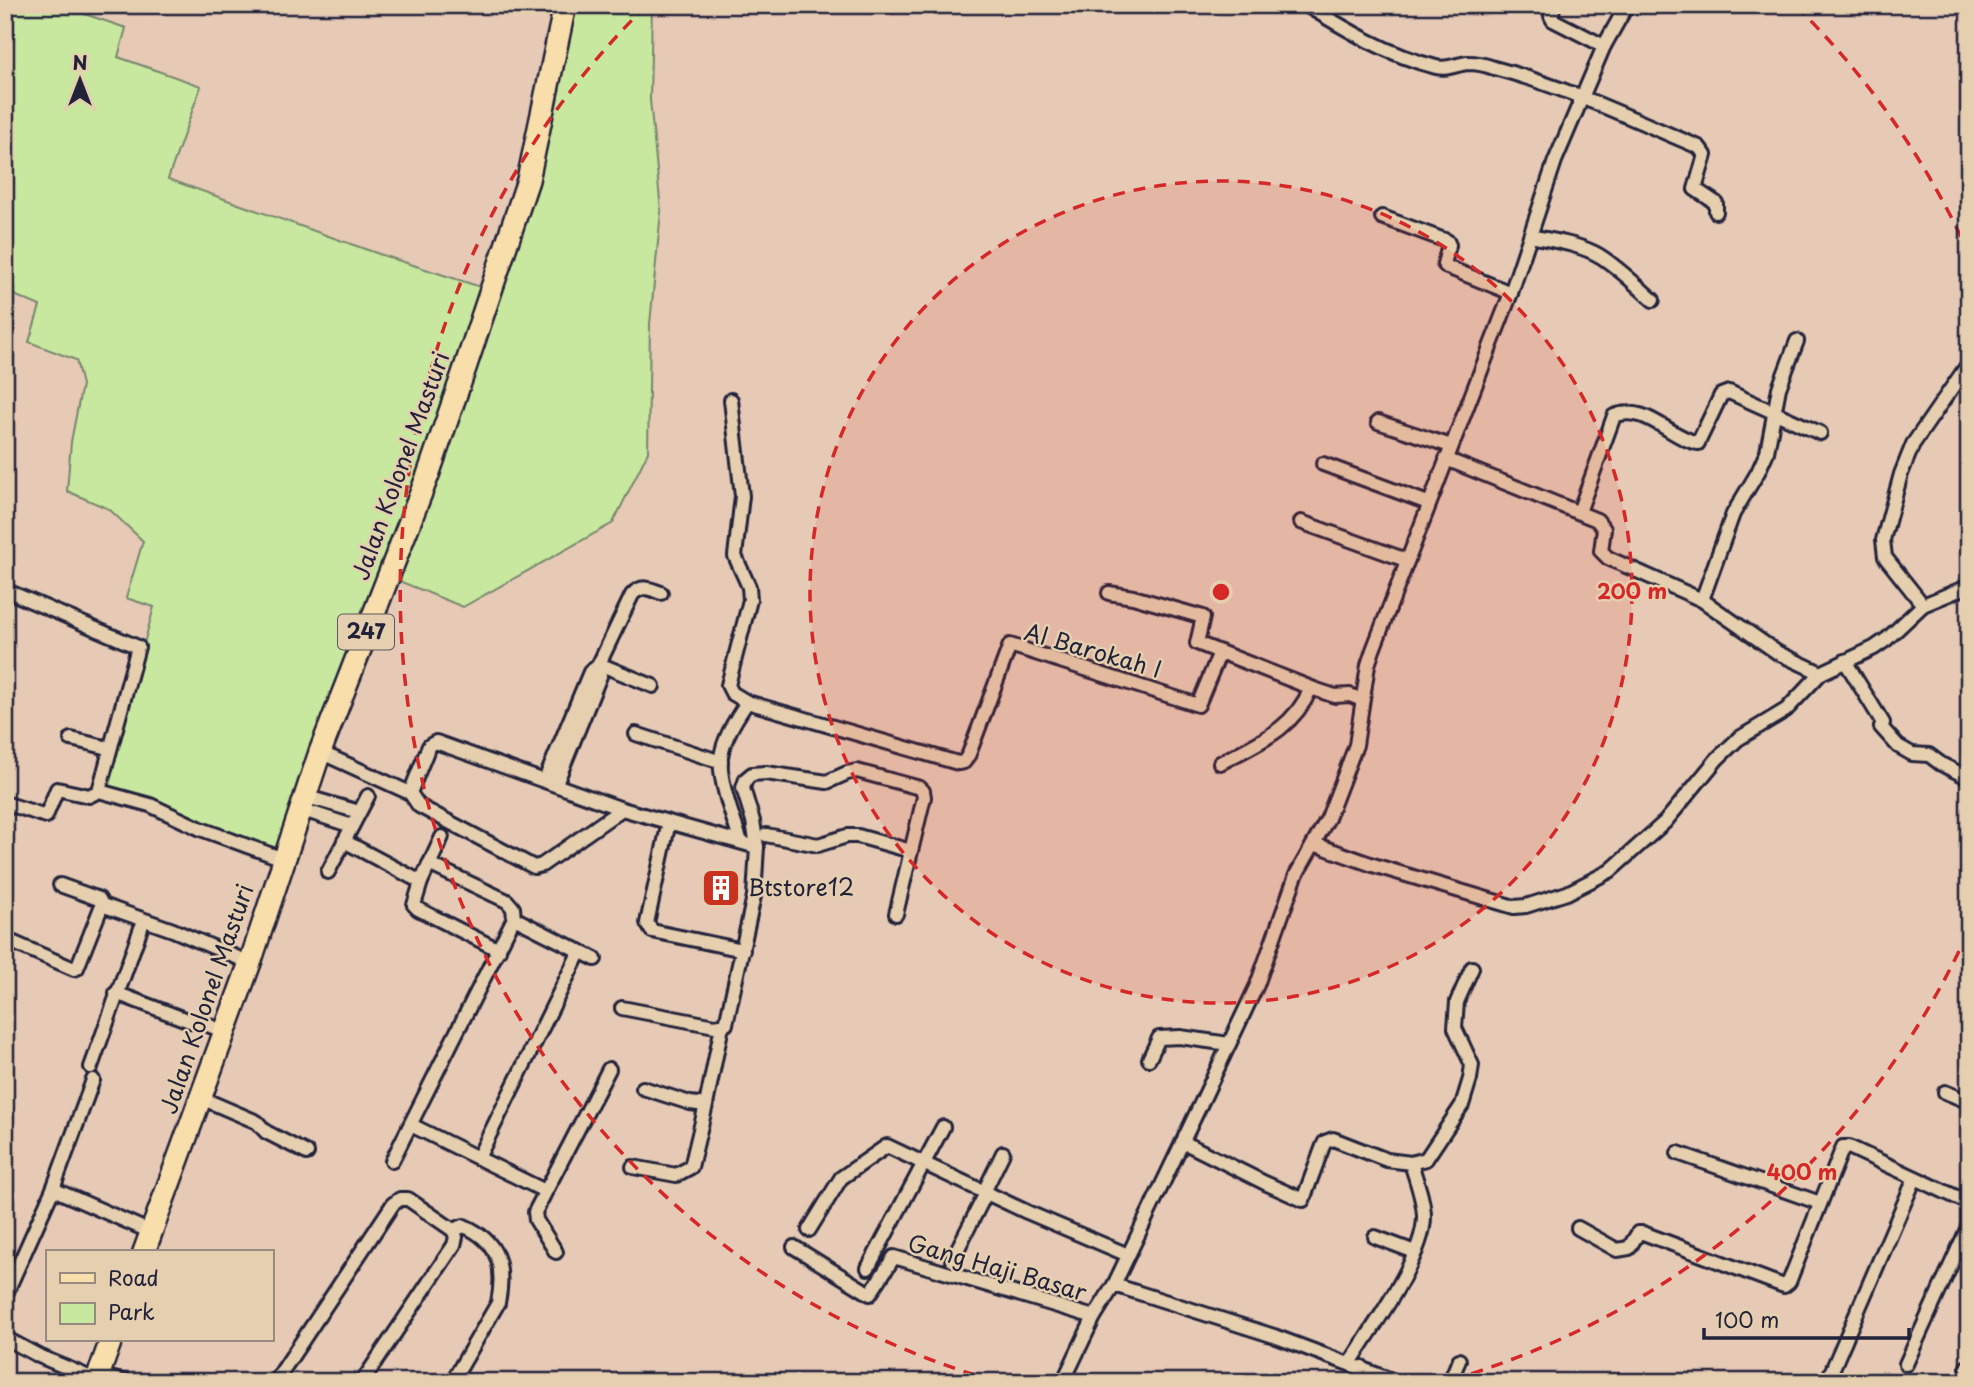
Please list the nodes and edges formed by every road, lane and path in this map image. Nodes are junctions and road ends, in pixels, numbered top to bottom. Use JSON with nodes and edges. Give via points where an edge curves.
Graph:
{"nodes":[{"id":1,"x":565,"y":5,"type":"edge"},
{"id":2,"x":1306,"y":5,"type":"edge"},
{"id":3,"x":1554,"y":5,"type":"edge"},
{"id":4,"x":1627,"y":5,"type":"edge"},
{"id":5,"x":1604,"y":46,"type":"junction"},
{"id":6,"x":1582,"y":98,"type":"junction"},
{"id":7,"x":1716,"y":212,"type":"dead end"},
{"id":8,"x":1382,"y":217,"type":"dead end"},
{"id":9,"x":1530,"y":236,"type":"junction"},
{"id":10,"x":1511,"y":293,"type":"junction"},
{"id":11,"x":1653,"y":300,"type":"dead end"},
{"id":12,"x":1797,"y":341,"type":"dead end"},
{"id":13,"x":1969,"y":363,"type":"edge"},
{"id":14,"x":731,"y":400,"type":"dead end"},
{"id":15,"x":1774,"y":410,"type":"junction"},
{"id":16,"x":1378,"y":422,"type":"dead end"},
{"id":17,"x":1820,"y":433,"type":"dead end"},
{"id":18,"x":1448,"y":453,"type":"junction"},
{"id":19,"x":1323,"y":464,"type":"dead end"},
{"id":20,"x":1428,"y":503,"type":"junction"},
{"id":21,"x":1579,"y":512,"type":"junction"},
{"id":22,"x":1301,"y":522,"type":"dead end"},
{"id":23,"x":1406,"y":560,"type":"junction"},
{"id":24,"x":1969,"y":586,"type":"edge"},
{"id":25,"x":5,"y":590,"type":"edge"},
{"id":26,"x":660,"y":593,"type":"dead end"},
{"id":27,"x":1109,"y":593,"type":"dead end"},
{"id":28,"x":1702,"y":600,"type":"junction"},
{"id":29,"x":1923,"y":605,"type":"junction"},
{"id":30,"x":1220,"y":652,"type":"junction"},
{"id":31,"x":1845,"y":661,"type":"junction"},
{"id":32,"x":599,"y":665,"type":"junction"},
{"id":33,"x":1821,"y":673,"type":"junction"},
{"id":34,"x":653,"y":686,"type":"dead end"},
{"id":35,"x":1311,"y":688,"type":"junction"},
{"id":36,"x":1362,"y":700,"type":"junction"},
{"id":37,"x":747,"y":702,"type":"junction"},
{"id":38,"x":636,"y":734,"type":"dead end"},
{"id":39,"x":71,"y":739,"type":"dead end"},
{"id":40,"x":108,"y":748,"type":"junction"},
{"id":41,"x":320,"y":752,"type":"junction"},
{"id":42,"x":721,"y":762,"type":"junction"},
{"id":43,"x":1220,"y":763,"type":"dead end"},
{"id":44,"x":1969,"y":778,"type":"edge"},
{"id":45,"x":550,"y":782,"type":"junction"},
{"id":46,"x":99,"y":791,"type":"junction"},
{"id":47,"x":410,"y":793,"type":"junction"},
{"id":48,"x":368,"y":796,"type":"dead end"},
{"id":49,"x":598,"y":800,"type":"junction"},
{"id":50,"x":302,"y":802,"type":"junction"},
{"id":51,"x":5,"y":803,"type":"edge"},
{"id":52,"x":622,"y":809,"type":"junction"},
{"id":53,"x":359,"y":812,"type":"junction"},
{"id":54,"x":607,"y":820,"type":"junction"},
{"id":55,"x":669,"y":822,"type":"junction"},
{"id":56,"x":352,"y":827,"type":"junction"},
{"id":57,"x":766,"y":835,"type":"dead end"},
{"id":58,"x":442,"y":837,"type":"dead end"},
{"id":59,"x":344,"y":841,"type":"junction"},
{"id":60,"x":741,"y":842,"type":"junction"},
{"id":61,"x":1314,"y":844,"type":"junction"},
{"id":62,"x":757,"y":847,"type":"junction"},
{"id":63,"x":911,"y":850,"type":"junction"},
{"id":64,"x":283,"y":859,"type":"junction"},
{"id":65,"x":429,"y":864,"type":"junction"},
{"id":66,"x":328,"y":872,"type":"dead end"},
{"id":67,"x":421,"y":882,"type":"junction"},
{"id":68,"x":60,"y":885,"type":"dead end"},
{"id":69,"x":102,"y":905,"type":"junction"},
{"id":70,"x":896,"y":914,"type":"dead end"},
{"id":71,"x":514,"y":918,"type":"junction"},
{"id":72,"x":141,"y":928,"type":"dead end"},
{"id":73,"x":5,"y":939,"type":"edge"},
{"id":74,"x":499,"y":950,"type":"junction"},
{"id":75,"x":743,"y":950,"type":"junction"},
{"id":76,"x":580,"y":951,"type":"junction"},
{"id":77,"x":595,"y":959,"type":"dead end"},
{"id":78,"x":250,"y":963,"type":"junction"},
{"id":79,"x":1472,"y":968,"type":"dead end"},
{"id":80,"x":117,"y":993,"type":"junction"},
{"id":81,"x":622,"y":1008,"type":"dead end"},
{"id":82,"x":722,"y":1026,"type":"junction"},
{"id":83,"x":223,"y":1035,"type":"junction"},
{"id":84,"x":1229,"y":1044,"type":"junction"},
{"id":85,"x":1149,"y":1059,"type":"dead end"},
{"id":86,"x":609,"y":1069,"type":"dead end"},
{"id":87,"x":643,"y":1088,"type":"dead end"},
{"id":88,"x":1945,"y":1092,"type":"dead end"},
{"id":89,"x":201,"y":1098,"type":"junction"},
{"id":90,"x":1969,"y":1102,"type":"edge"},
{"id":91,"x":706,"y":1105,"type":"junction"},
{"id":92,"x":411,"y":1125,"type":"junction"},
{"id":93,"x":943,"y":1127,"type":"dead end"},
{"id":94,"x":1183,"y":1142,"type":"junction"},
{"id":95,"x":307,"y":1153,"type":"dead end"},
{"id":96,"x":1003,"y":1153,"type":"dead end"},
{"id":97,"x":1678,"y":1153,"type":"dead end"},
{"id":98,"x":478,"y":1158,"type":"junction"},
{"id":99,"x":392,"y":1161,"type":"dead end"},
{"id":100,"x":925,"y":1163,"type":"junction"},
{"id":101,"x":1411,"y":1163,"type":"junction"},
{"id":102,"x":633,"y":1167,"type":"dead end"},
{"id":103,"x":1915,"y":1178,"type":"junction"},
{"id":104,"x":53,"y":1189,"type":"junction"},
{"id":105,"x":545,"y":1191,"type":"junction"},
{"id":106,"x":985,"y":1193,"type":"junction"},
{"id":107,"x":1820,"y":1203,"type":"junction"},
{"id":108,"x":1969,"y":1203,"type":"edge"},
{"id":109,"x":1969,"y":1225,"type":"edge"},
{"id":110,"x":1578,"y":1228,"type":"dead end"},
{"id":111,"x":453,"y":1230,"type":"junction"},
{"id":112,"x":808,"y":1230,"type":"dead end"},
{"id":113,"x":151,"y":1232,"type":"junction"},
{"id":114,"x":1375,"y":1237,"type":"dead end"},
{"id":115,"x":794,"y":1247,"type":"dead end"},
{"id":116,"x":145,"y":1250,"type":"edge"},
{"id":117,"x":556,"y":1252,"type":"dead end"},
{"id":118,"x":1415,"y":1252,"type":"junction"},
{"id":119,"x":1128,"y":1255,"type":"junction"},
{"id":120,"x":952,"y":1260,"type":"dead end"},
{"id":121,"x":868,"y":1268,"type":"dead end"},
{"id":122,"x":1114,"y":1284,"type":"junction"},
{"id":123,"x":5,"y":1296,"type":"edge"},
{"id":124,"x":1094,"y":1317,"type":"junction"},
{"id":125,"x":5,"y":1338,"type":"edge"},
{"id":126,"x":110,"y":1342,"type":"edge"},
{"id":127,"x":1459,"y":1360,"type":"dead end"},
{"id":128,"x":1906,"y":1364,"type":"dead end"},
{"id":129,"x":1356,"y":1365,"type":"junction"},
{"id":130,"x":96,"y":1379,"type":"edge"},
{"id":131,"x":126,"y":1382,"type":"edge"},
{"id":132,"x":275,"y":1382,"type":"edge"},
{"id":133,"x":362,"y":1382,"type":"edge"},
{"id":134,"x":452,"y":1382,"type":"edge"},
{"id":135,"x":1063,"y":1382,"type":"edge"},
{"id":136,"x":1359,"y":1382,"type":"edge"},
{"id":137,"x":1397,"y":1382,"type":"edge"},
{"id":138,"x":1451,"y":1382,"type":"edge"},
{"id":139,"x":1826,"y":1382,"type":"edge"}],
"edges":[{"from":1,"to":41,"type":"main road","name":"Jalan Kolonel Masturi","number":"247","via":[[528,180],[428,475]]},
{"from":2,"to":6,"type":"street","via":[[1372,44],[1438,68],[1469,63],[1493,67]]},
{"from":3,"to":5,"type":"street","via":[[1553,20]]},
{"from":4,"to":5,"type":"street"},
{"from":5,"to":6,"type":"street"},
{"from":6,"to":7,"type":"street","via":[[1703,149],[1695,190],[1716,203]]},
{"from":6,"to":9,"type":"street"},
{"from":8,"to":10,"type":"street","via":[[1447,242],[1447,267]]},
{"from":9,"to":10,"type":"street"},
{"from":9,"to":11,"type":"street","via":[[1569,244],[1603,258]]},
{"from":10,"to":18,"type":"street"},
{"from":12,"to":15,"type":"street"},
{"from":13,"to":29,"type":"street","via":[[1917,436],[1882,540],[1885,557]]},
{"from":14,"to":37,"type":"street","via":[[741,496],[735,556],[750,600],[728,685]]},
{"from":15,"to":17,"type":"street"},
{"from":15,"to":21,"type":"street","via":[[1733,393],[1721,395],[1698,443],[1641,415],[1614,416]]},
{"from":15,"to":28,"type":"street","via":[[1767,452],[1733,513]]},
{"from":16,"to":18,"type":"street"},
{"from":18,"to":20,"type":"street"},
{"from":18,"to":21,"type":"street"},
{"from":19,"to":20,"type":"street"},
{"from":20,"to":23,"type":"street"},
{"from":21,"to":28,"type":"street","via":[[1602,524],[1601,551],[1608,558]]},
{"from":22,"to":23,"type":"street"},
{"from":23,"to":36,"type":"street","via":[[1367,666]]},
{"from":24,"to":29,"type":"street"},
{"from":25,"to":40,"type":"street","via":[[138,647]]},
{"from":26,"to":32,"type":"street","via":[[646,587],[632,595]]},
{"from":27,"to":30,"type":"street","name":"Al Barokah I","via":[[1203,617],[1197,643]]},
{"from":28,"to":33,"type":"street","via":[[1778,653]]},
{"from":29,"to":31,"type":"street","via":[[1887,639]]},
{"from":30,"to":35,"type":"street"},
{"from":30,"to":37,"type":"street","name":"Al Barokah I","via":[[1198,705],[1010,645],[969,754],[958,763]]},
{"from":31,"to":33,"type":"street"},
{"from":31,"to":44,"type":"street","via":[[1883,723],[1881,727],[1898,746],[1913,754],[1929,755]]},
{"from":32,"to":34,"type":"street"},
{"from":32,"to":45,"type":"street","via":[[590,672],[578,716]]},
{"from":33,"to":61,"type":"street","via":[[1786,709],[1738,738],[1665,822],[1610,870],[1546,900],[1526,906],[1505,905]]},
{"from":35,"to":36,"type":"street"},
{"from":35,"to":43,"type":"street","via":[[1304,703],[1277,732]]},
{"from":36,"to":61,"type":"street","via":[[1349,766]]},
{"from":37,"to":42,"type":"street","via":[[734,721]]},
{"from":38,"to":42,"type":"street"},
{"from":39,"to":40,"type":"street"},
{"from":40,"to":46,"type":"street"},
{"from":41,"to":47,"type":"street"},
{"from":41,"to":50,"type":"main road","name":"Jalan Kolonel Masturi","number":"247"},
{"from":42,"to":60,"type":"street"},
{"from":45,"to":47,"type":"street","via":[[436,742],[429,746]]},
{"from":45,"to":49,"type":"street"},
{"from":46,"to":51,"type":"street","via":[[89,796],[57,789],[46,816]]},
{"from":46,"to":64,"type":"street","via":[[150,805]]},
{"from":47,"to":54,"type":"street","via":[[419,806],[534,867]]},
{"from":48,"to":53,"type":"street"},
{"from":49,"to":52,"type":"street"},
{"from":49,"to":54,"type":"street"},
{"from":50,"to":53,"type":"street"},
{"from":50,"to":56,"type":"street"},
{"from":50,"to":64,"type":"main road","name":"Jalan Kolonel Masturi","number":"247"},
{"from":52,"to":54,"type":"street"},
{"from":52,"to":55,"type":"street"},
{"from":53,"to":56,"type":"street"},
{"from":55,"to":60,"type":"street"},
{"from":55,"to":75,"type":"street","via":[[648,928]]},
{"from":56,"to":59,"type":"street"},
{"from":57,"to":63,"type":"street","via":[[818,845],[858,836]]},
{"from":58,"to":65,"type":"street"},
{"from":59,"to":66,"type":"street"},
{"from":59,"to":67,"type":"street"},
{"from":60,"to":62,"type":"street"},
{"from":61,"to":84,"type":"street","via":[[1290,890],[1257,985]]},
{"from":62,"to":63,"type":"street","via":[[743,788],[752,774],[827,782],[857,771],[923,791]]},
{"from":62,"to":75,"type":"street","via":[[754,896]]},
{"from":63,"to":70,"type":"street"},
{"from":64,"to":78,"type":"main road","name":"Jalan Kolonel Masturi","number":"247"},
{"from":65,"to":67,"type":"street"},
{"from":65,"to":71,"type":"street","via":[[507,901]]},
{"from":67,"to":74,"type":"street","via":[[413,900],[418,909]]},
{"from":68,"to":69,"type":"street","via":[[99,899]]},
{"from":69,"to":73,"type":"street","via":[[77,968]]},
{"from":69,"to":78,"type":"street"},
{"from":71,"to":74,"type":"street"},
{"from":71,"to":76,"type":"street"},
{"from":72,"to":80,"type":"street"},
{"from":74,"to":92,"type":"street"},
{"from":75,"to":82,"type":"street","via":[[728,1020]]},
{"from":76,"to":77,"type":"street"},
{"from":76,"to":98,"type":"street"},
{"from":78,"to":83,"type":"main road","name":"Jalan Kolonel Masturi","number":"247"},
{"from":79,"to":101,"type":"street","via":[[1457,1002],[1455,1028],[1472,1065],[1462,1105],[1426,1159]]},
{"from":80,"to":83,"type":"street","via":[[195,1028]]},
{"from":80,"to":104,"type":"street"},
{"from":81,"to":82,"type":"street"},
{"from":82,"to":91,"type":"street"},
{"from":83,"to":89,"type":"main road","name":"Jalan Kolonel Masturi","number":"247"},
{"from":84,"to":85,"type":"street","via":[[1159,1038]]},
{"from":84,"to":94,"type":"street"},
{"from":86,"to":105,"type":"street"},
{"from":87,"to":91,"type":"street"},
{"from":88,"to":90,"type":"street"},
{"from":89,"to":95,"type":"street","via":[[257,1122],[266,1132]]},
{"from":89,"to":113,"type":"main road","name":"Jalan Kolonel Masturi","number":"247"},
{"from":91,"to":102,"type":"street","via":[[691,1167],[676,1175]]},
{"from":92,"to":98,"type":"street"},
{"from":92,"to":99,"type":"street"},
{"from":93,"to":100,"type":"street"},
{"from":94,"to":101,"type":"street","via":[[1303,1200],[1323,1146],[1333,1139],[1387,1160]]},
{"from":94,"to":119,"type":"street"},
{"from":96,"to":106,"type":"street"},
{"from":97,"to":107,"type":"street"},
{"from":98,"to":105,"type":"street"},
{"from":100,"to":106,"type":"street"},
{"from":100,"to":112,"type":"street","via":[[884,1147],[841,1178]]},
{"from":100,"to":121,"type":"street"},
{"from":101,"to":118,"type":"street","via":[[1424,1214]]},
{"from":103,"to":107,"type":"street","via":[[1843,1147]]},
{"from":103,"to":108,"type":"street"},
{"from":103,"to":139,"type":"street"},
{"from":104,"to":113,"type":"street"},
{"from":104,"to":123,"type":"street"},
{"from":105,"to":117,"type":"street","via":[[535,1215]]},
{"from":106,"to":119,"type":"street"},
{"from":106,"to":120,"type":"street"},
{"from":107,"to":110,"type":"street","via":[[1784,1286],[1643,1233],[1634,1237],[1629,1248],[1617,1250]]},
{"from":109,"to":128,"type":"street"},
{"from":111,"to":132,"type":"street","via":[[408,1199],[393,1204]]},
{"from":111,"to":133,"type":"street","via":[[454,1245]]},
{"from":111,"to":134,"type":"street","via":[[464,1226],[495,1248],[501,1288],[498,1303]]},
{"from":113,"to":116,"type":"main road","name":"Jalan Kolonel Masturi","number":"247"},
{"from":114,"to":118,"type":"street"},
{"from":115,"to":124,"type":"street","name":"Gang Haji Basar","via":[[870,1294],[894,1258]]},
{"from":118,"to":129,"type":"street"},
{"from":119,"to":122,"type":"street"},
{"from":122,"to":124,"type":"street"},
{"from":122,"to":129,"type":"street"},
{"from":124,"to":135,"type":"street"},
{"from":125,"to":130,"type":"street"},
{"from":126,"to":130,"type":"main road"},
{"from":127,"to":138,"type":"street"},
{"from":129,"to":136,"type":"street"},
{"from":129,"to":137,"type":"street"},
{"from":130,"to":131,"type":"street"}]}
